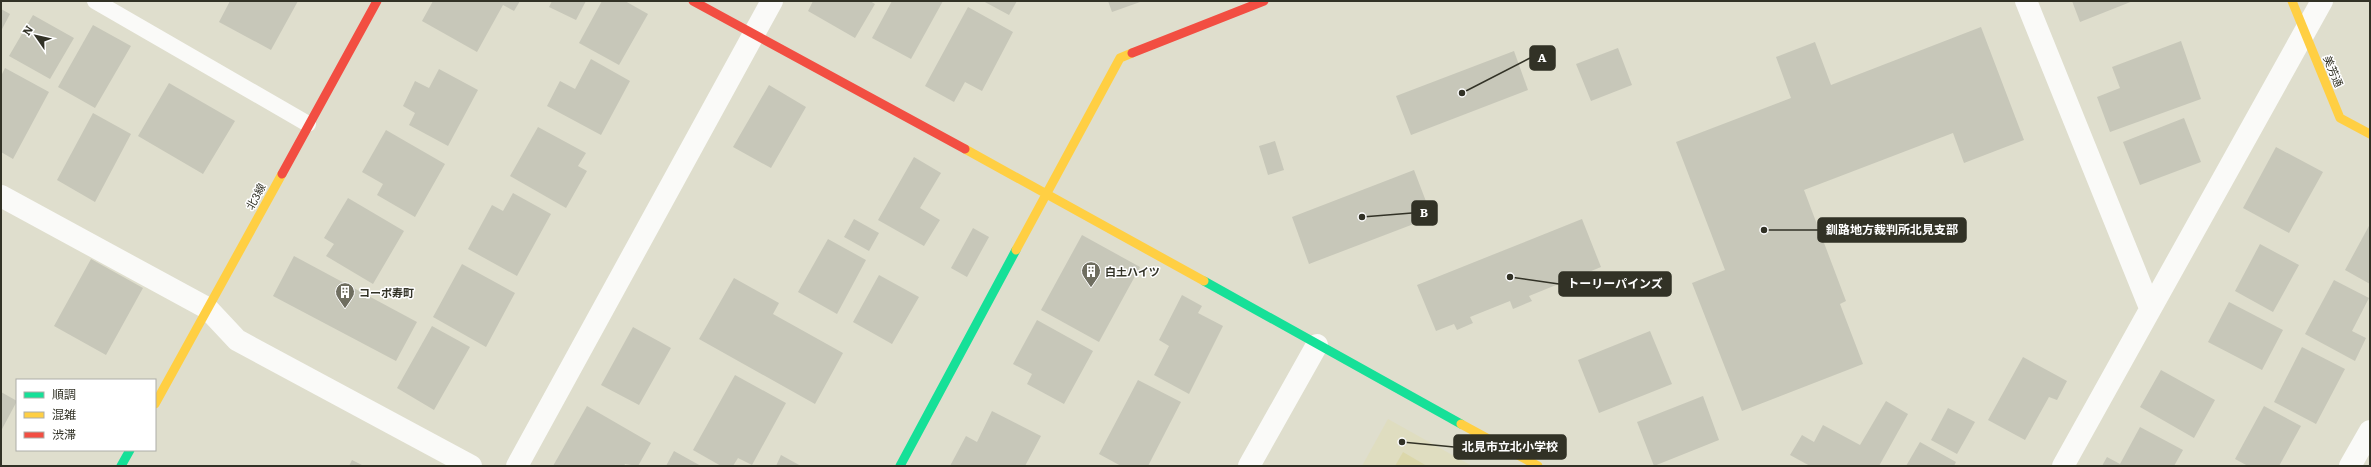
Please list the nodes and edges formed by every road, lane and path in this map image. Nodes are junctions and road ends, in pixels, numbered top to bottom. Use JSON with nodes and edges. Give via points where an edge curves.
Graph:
{"nodes":[{"id":1,"x":95,"y":1,"type":"edge"},
{"id":2,"x":377,"y":1,"type":"edge"},
{"id":3,"x":694,"y":1,"type":"edge"},
{"id":4,"x":772,"y":1,"type":"edge"},
{"id":5,"x":1264,"y":1,"type":"edge"},
{"id":6,"x":2026,"y":1,"type":"edge"},
{"id":7,"x":2292,"y":1,"type":"edge"},
{"id":8,"x":2322,"y":1,"type":"edge"},
{"id":9,"x":2305,"y":33,"type":"junction"},
{"id":10,"x":754,"y":34,"type":"junction"},
{"id":11,"x":308,"y":124,"type":"junction"},
{"id":12,"x":2370,"y":134,"type":"edge"},
{"id":13,"x":1046,"y":192,"type":"junction"},
{"id":14,"x":1,"y":196,"type":"edge"},
{"id":15,"x":207,"y":308,"type":"junction"},
{"id":16,"x":2150,"y":308,"type":"junction"},
{"id":17,"x":1317,"y":345,"type":"junction"},
{"id":18,"x":156,"y":402,"type":"edge"},
{"id":19,"x":2370,"y":431,"type":"edge"},
{"id":20,"x":129,"y":451,"type":"edge"},
{"id":21,"x":121,"y":466,"type":"edge"},
{"id":22,"x":471,"y":466,"type":"edge"},
{"id":23,"x":517,"y":466,"type":"edge"},
{"id":24,"x":900,"y":466,"type":"edge"},
{"id":25,"x":1249,"y":466,"type":"edge"},
{"id":26,"x":1538,"y":466,"type":"edge"},
{"id":27,"x":2063,"y":466,"type":"edge"},
{"id":28,"x":2350,"y":466,"type":"edge"}],
"edges":[{"from":1,"to":11,"type":"lane"},
{"from":2,"to":11,"type":"street","name":"北3線"},
{"from":3,"to":10,"type":"street"},
{"from":4,"to":10,"type":"street"},
{"from":5,"to":13,"type":"street","via":[[1120,58]]},
{"from":6,"to":16,"type":"street"},
{"from":7,"to":9,"type":"street","name":"美芳通"},
{"from":8,"to":9,"type":"street"},
{"from":9,"to":12,"type":"street","name":"美芳通","via":[[2340,118]]},
{"from":9,"to":16,"type":"street"},
{"from":10,"to":13,"type":"street"},
{"from":10,"to":23,"type":"street"},
{"from":11,"to":15,"type":"street","name":"北3線"},
{"from":13,"to":17,"type":"street"},
{"from":13,"to":24,"type":"street"},
{"from":14,"to":15,"type":"street"},
{"from":15,"to":18,"type":"street","name":"北3線"},
{"from":15,"to":22,"type":"street","via":[[237,340]]},
{"from":16,"to":27,"type":"street"},
{"from":17,"to":25,"type":"street"},
{"from":17,"to":26,"type":"street"},
{"from":19,"to":28,"type":"street"},
{"from":20,"to":21,"type":"street"}]}
